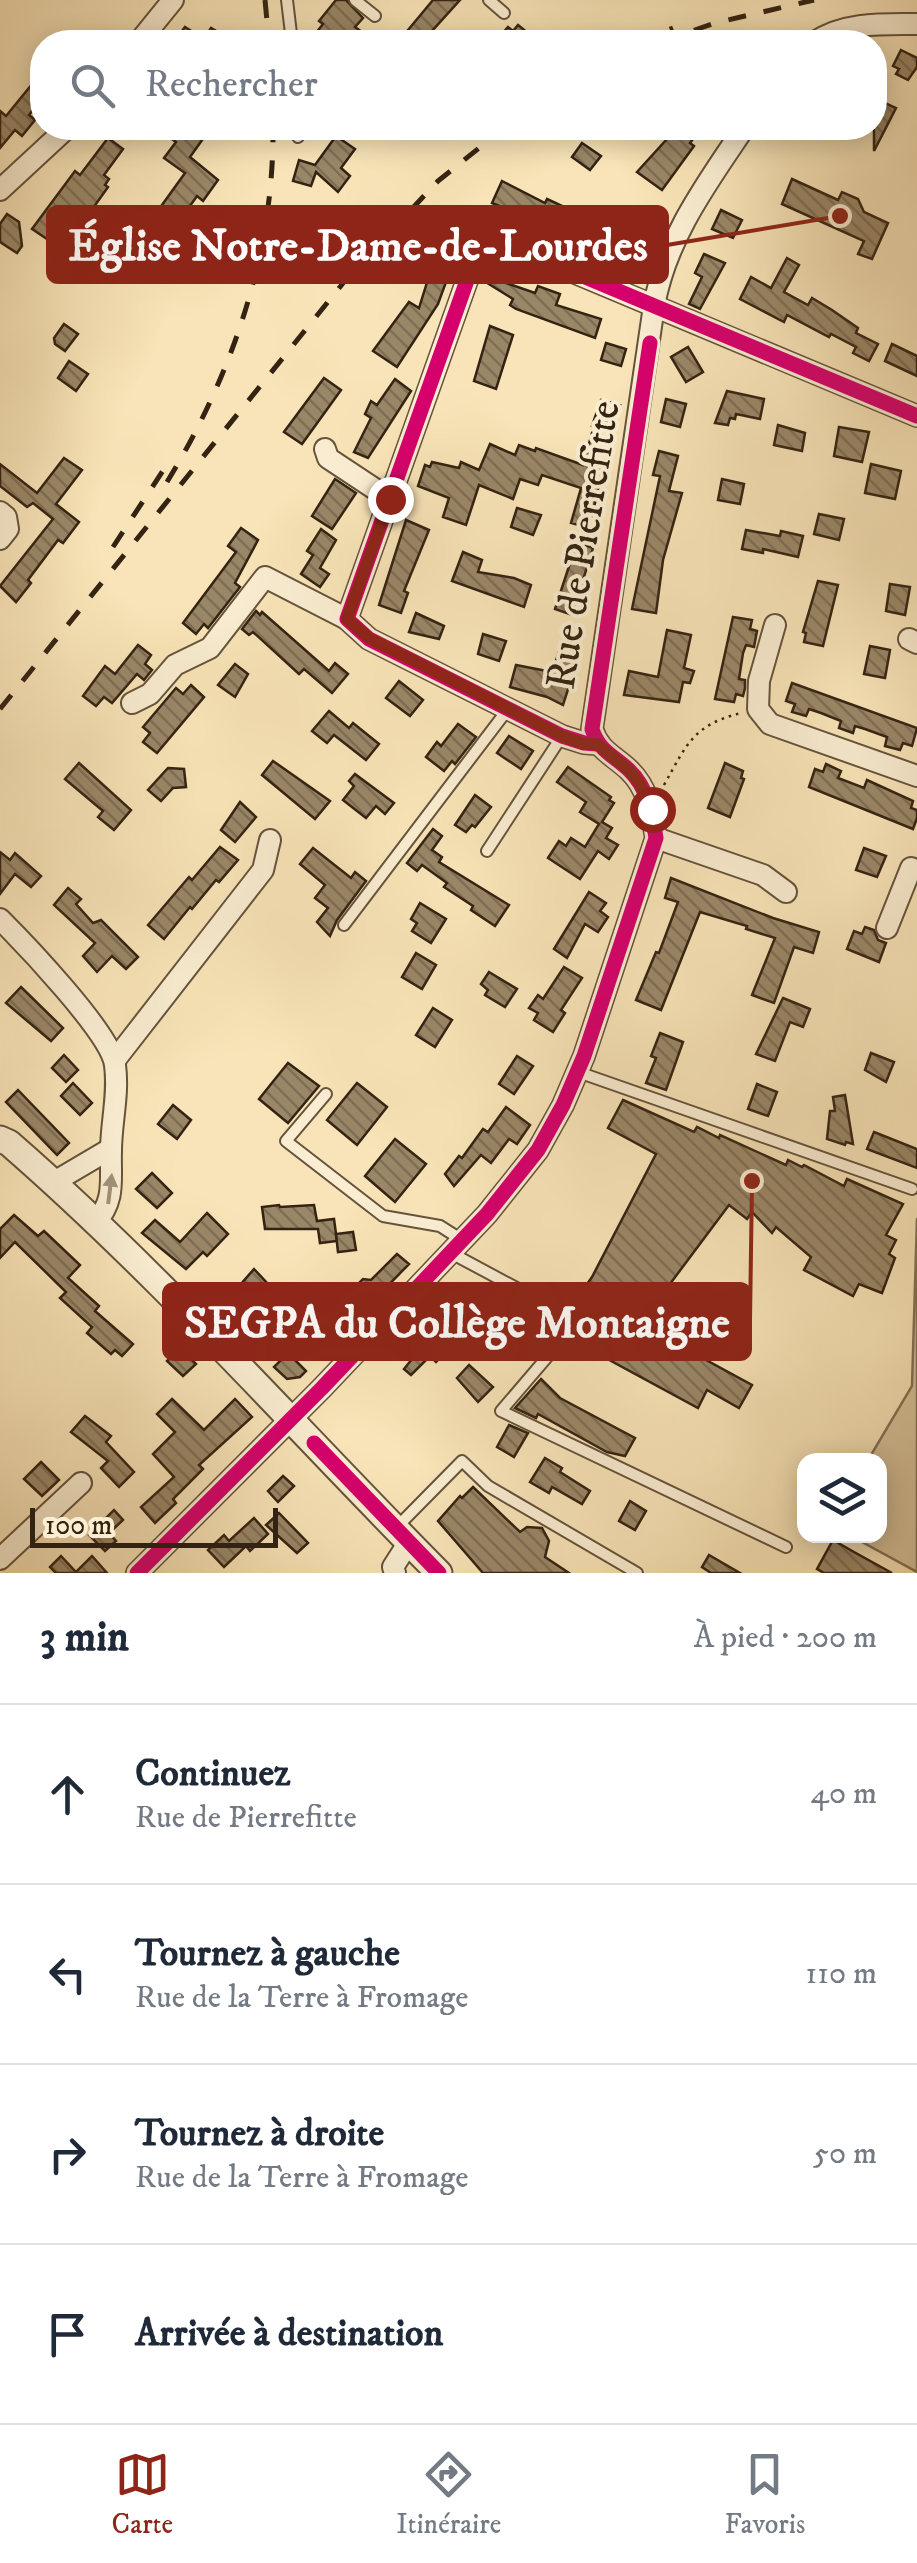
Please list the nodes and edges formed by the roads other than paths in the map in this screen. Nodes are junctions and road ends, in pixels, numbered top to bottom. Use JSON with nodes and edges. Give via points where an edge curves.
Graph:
{"nodes":[{"id":1,"x":172,"y":0,"type":"edge"},
{"id":2,"x":287,"y":0,"type":"edge"},
{"id":3,"x":355,"y":0,"type":"edge"},
{"id":4,"x":489,"y":0,"type":"edge"},
{"id":5,"x":504,"y":13,"type":"dead end"},
{"id":6,"x":375,"y":16,"type":"dead end"},
{"id":7,"x":917,"y":24,"type":"edge"},
{"id":8,"x":148,"y":30,"type":"edge"},
{"id":9,"x":291,"y":30,"type":"edge"},
{"id":10,"x":837,"y":30,"type":"edge"},
{"id":11,"x":54,"y":140,"type":"edge"},
{"id":12,"x":736,"y":140,"type":"edge"},
{"id":13,"x":0,"y":190,"type":"edge"},
{"id":14,"x":654,"y":306,"type":"junction"},
{"id":15,"x":917,"y":416,"type":"edge"},
{"id":16,"x":325,"y":449,"type":"dead end"},
{"id":17,"x":390,"y":499,"type":"junction"},
{"id":18,"x":0,"y":512,"type":"edge"},
{"id":19,"x":0,"y":540,"type":"edge"},
{"id":20,"x":347,"y":619,"type":"junction"},
{"id":21,"x":774,"y":625,"type":"dead end"},
{"id":22,"x":132,"y":703,"type":"dead end"},
{"id":23,"x":508,"y":709,"type":"junction"},
{"id":24,"x":562,"y":736,"type":"junction"},
{"id":25,"x":597,"y":744,"type":"junction"},
{"id":26,"x":917,"y":776,"type":"edge"},
{"id":27,"x":656,"y":838,"type":"junction"},
{"id":28,"x":270,"y":840,"type":"dead end"},
{"id":29,"x":486,"y":851,"type":"dead end"},
{"id":30,"x":915,"y":863,"type":"edge"},
{"id":31,"x":786,"y":892,"type":"dead end"},
{"id":32,"x":0,"y":919,"type":"edge"},
{"id":33,"x":344,"y":924,"type":"dead end"},
{"id":34,"x":887,"y":928,"type":"dead end"},
{"id":35,"x":115,"y":1060,"type":"junction"},
{"id":36,"x":577,"y":1072,"type":"junction"},
{"id":37,"x":326,"y":1094,"type":"dead end"},
{"id":38,"x":0,"y":1139,"type":"edge"},
{"id":39,"x":110,"y":1149,"type":"junction"},
{"id":40,"x":54,"y":1182,"type":"junction"},
{"id":41,"x":912,"y":1189,"type":"dead end"},
{"id":42,"x":95,"y":1223,"type":"junction"},
{"id":43,"x":456,"y":1246,"type":"junction"},
{"id":44,"x":292,"y":1418,"type":"junction"},
{"id":45,"x":81,"y":1483,"type":"dead end"},
{"id":46,"x":402,"y":1536,"type":"junction"},
{"id":47,"x":786,"y":1547,"type":"dead end"},
{"id":48,"x":0,"y":1559,"type":"edge"},
{"id":49,"x":388,"y":1571,"type":"edge"},
{"id":50,"x":137,"y":1573,"type":"edge"},
{"id":51,"x":439,"y":1573,"type":"edge"},
{"id":52,"x":637,"y":1573,"type":"edge"}],
"edges":[{"from":1,"to":8,"type":"street"},
{"from":2,"to":9,"type":"lane"},
{"from":3,"to":6,"type":"lane"},
{"from":4,"to":5,"type":"lane"},
{"from":7,"to":10,"type":"street"},
{"from":11,"to":13,"type":"street"},
{"from":12,"to":14,"type":"street","name":"Rue de Pierrefitte","via":[[684,221]]},
{"from":14,"to":15,"type":"street"},
{"from":14,"to":17,"type":"street","via":[[504,242],[488,244],[476,255]]},
{"from":14,"to":25,"type":"street","name":"Rue de Pierrefitte","via":[[593,715]]},
{"from":16,"to":17,"type":"street","via":[[328,458]]},
{"from":17,"to":20,"type":"street"},
{"from":18,"to":19,"type":"street","via":[[8,529]]},
{"from":20,"to":22,"type":"street","via":[[264,577],[210,648],[175,666]]},
{"from":20,"to":23,"type":"street","via":[[369,638]]},
{"from":21,"to":26,"type":"street","via":[[758,709],[770,724]]},
{"from":23,"to":24,"type":"street"},
{"from":23,"to":33,"type":"lane"},
{"from":24,"to":25,"type":"street"},
{"from":24,"to":29,"type":"lane"},
{"from":25,"to":27,"type":"street","name":"Rue de Pierrefitte","via":[[640,784]]},
{"from":27,"to":31,"type":"street","via":[[763,875]]},
{"from":27,"to":36,"type":"street","name":"Rue de Pierrefitte"},
{"from":28,"to":35,"type":"street","via":[[263,870]]},
{"from":30,"to":34,"type":"street"},
{"from":32,"to":35,"type":"street","via":[[44,964]]},
{"from":35,"to":39,"type":"street"},
{"from":36,"to":41,"type":"lane"},
{"from":36,"to":43,"type":"street","name":"Rue de Pierrefitte","via":[[538,1150]]},
{"from":37,"to":43,"type":"lane","via":[[286,1140],[383,1216],[440,1226]]},
{"from":38,"to":40,"type":"street"},
{"from":39,"to":40,"type":"street"},
{"from":42,"to":39,"type":"street","one_way":true,"via":[[107,1211],[114,1185]]},
{"from":40,"to":42,"type":"street"},
{"from":42,"to":44,"type":"street"},
{"from":43,"to":44,"type":"street","name":"Rue de Pierrefitte"},
{"from":43,"to":47,"type":"lane","via":[[578,1321],[500,1411]]},
{"from":44,"to":46,"type":"street"},
{"from":44,"to":50,"type":"street","name":"Rue de Pierrefitte"},
{"from":45,"to":48,"type":"street"},
{"from":46,"to":49,"type":"street"},
{"from":46,"to":51,"type":"street"},
{"from":46,"to":52,"type":"lane","via":[[462,1461],[488,1486]]}]}
